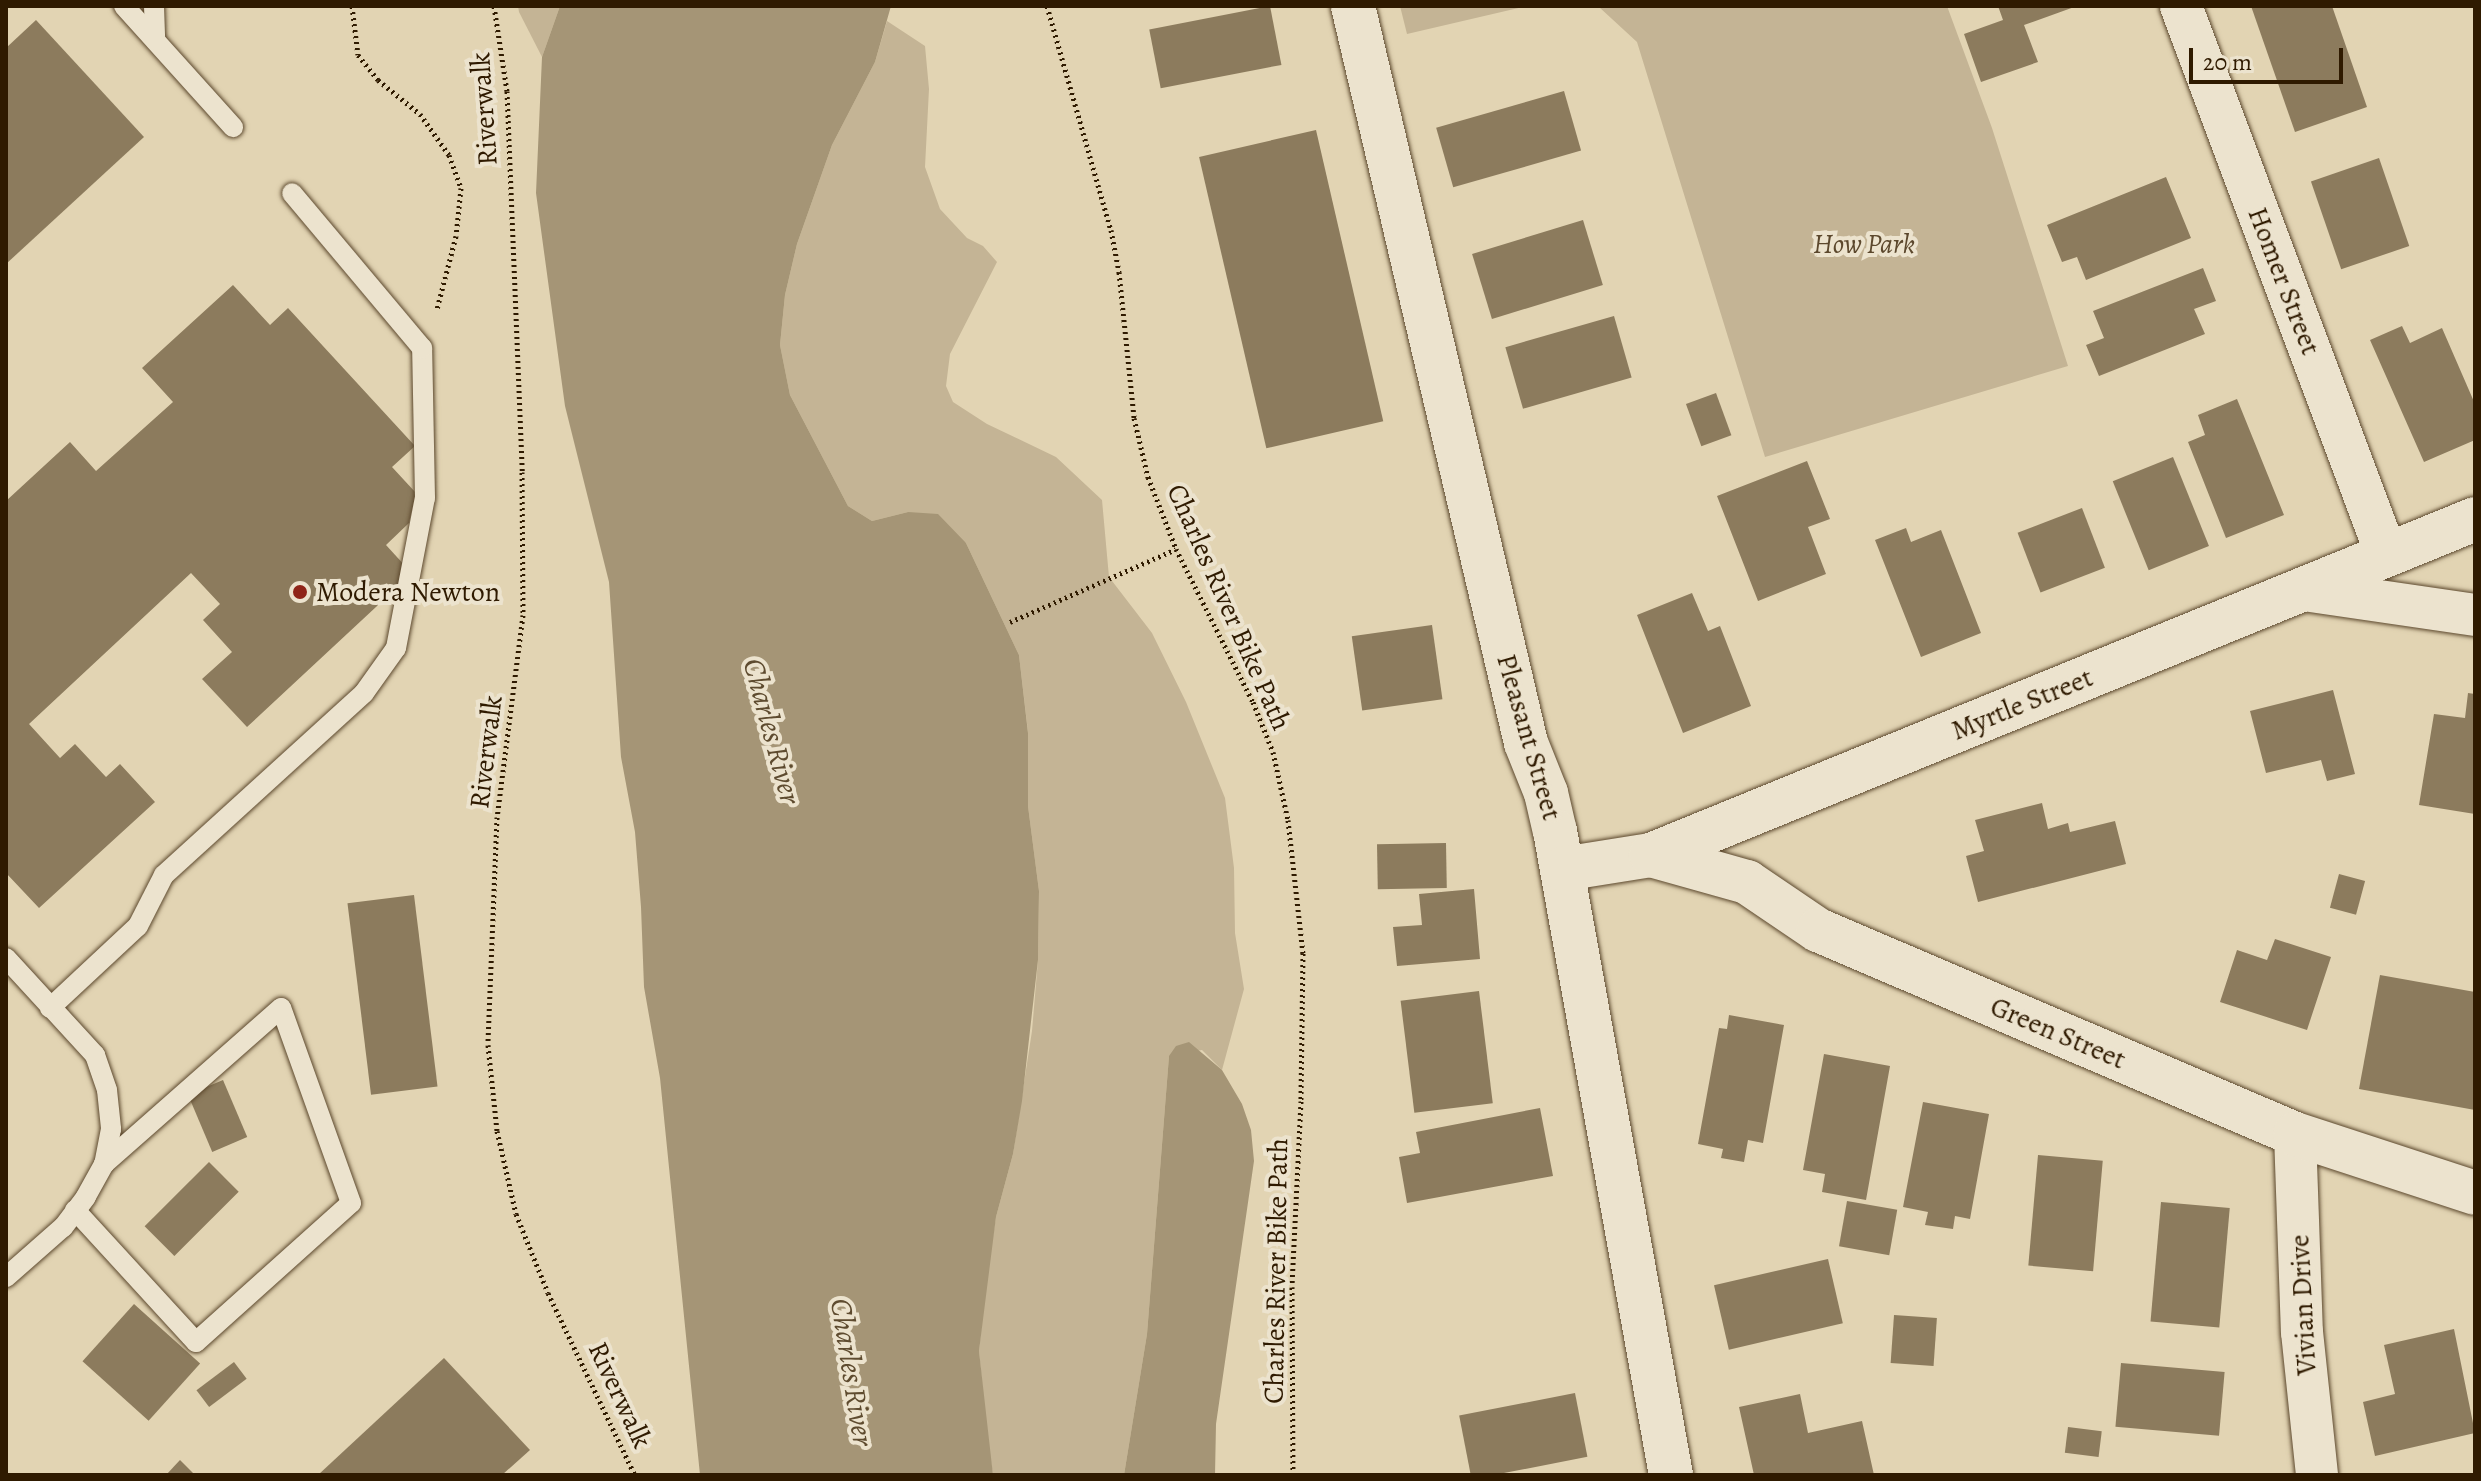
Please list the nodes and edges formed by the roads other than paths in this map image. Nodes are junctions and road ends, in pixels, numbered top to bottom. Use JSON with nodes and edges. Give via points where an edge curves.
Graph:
{"nodes":[{"id":1,"x":124,"y":6,"type":"edge"},
{"id":2,"x":154,"y":6,"type":"edge"},
{"id":3,"x":1353,"y":6,"type":"edge"},
{"id":4,"x":2181,"y":6,"type":"edge"},
{"id":5,"x":155,"y":40,"type":"junction"},
{"id":6,"x":233,"y":127,"type":"dead end"},
{"id":7,"x":292,"y":193,"type":"dead end"},
{"id":8,"x":2475,"y":519,"type":"edge"},
{"id":9,"x":2387,"y":556,"type":"junction"},
{"id":10,"x":2304,"y":590,"type":"junction"},
{"id":11,"x":2475,"y":615,"type":"edge"},
{"id":12,"x":1651,"y":855,"type":"junction"},
{"id":13,"x":1563,"y":869,"type":"junction"},
{"id":14,"x":6,"y":958,"type":"edge"},
{"id":15,"x":50,"y":1008,"type":"junction"},
{"id":16,"x":2295,"y":1134,"type":"junction"},
{"id":17,"x":104,"y":1164,"type":"junction"},
{"id":18,"x":2475,"y":1193,"type":"edge"},
{"id":19,"x":75,"y":1210,"type":"junction"},
{"id":20,"x":6,"y":1277,"type":"edge"},
{"id":21,"x":1671,"y":1475,"type":"edge"},
{"id":22,"x":2317,"y":1475,"type":"edge"}],
"edges":[{"from":1,"to":5,"type":"lane"},
{"from":2,"to":5,"type":"lane"},
{"from":3,"to":13,"type":"street","name":"Pleasant Street","via":[[1526,743],[1546,793]]},
{"from":4,"to":9,"type":"street","name":"Homer Street"},
{"from":5,"to":6,"type":"lane"},
{"from":7,"to":15,"type":"lane","via":[[422,348],[425,498],[396,648],[364,693],[164,875],[138,926]]},
{"from":8,"to":9,"type":"street","name":"Myrtle Street"},
{"from":9,"to":10,"type":"street","name":"Myrtle Street"},
{"from":10,"to":11,"type":"street"},
{"from":10,"to":12,"type":"street","name":"Myrtle Street"},
{"from":12,"to":13,"type":"street","name":"Myrtle Street"},
{"from":12,"to":16,"type":"street","name":"Green Street","via":[[1747,882],[1818,930]]},
{"from":13,"to":21,"type":"street","name":"Pleasant Street"},
{"from":14,"to":15,"type":"lane"},
{"from":15,"to":17,"type":"lane","via":[[95,1055],[107,1090],[111,1129]]},
{"from":16,"to":18,"type":"street","name":"Green Street"},
{"from":16,"to":22,"type":"street","name":"Vivian Drive","via":[[2302,1332]]},
{"from":17,"to":19,"type":"lane"},
{"from":17,"to":19,"type":"lane","via":[[281,1008],[351,1203],[196,1342]]},
{"from":19,"to":20,"type":"lane"}]}
